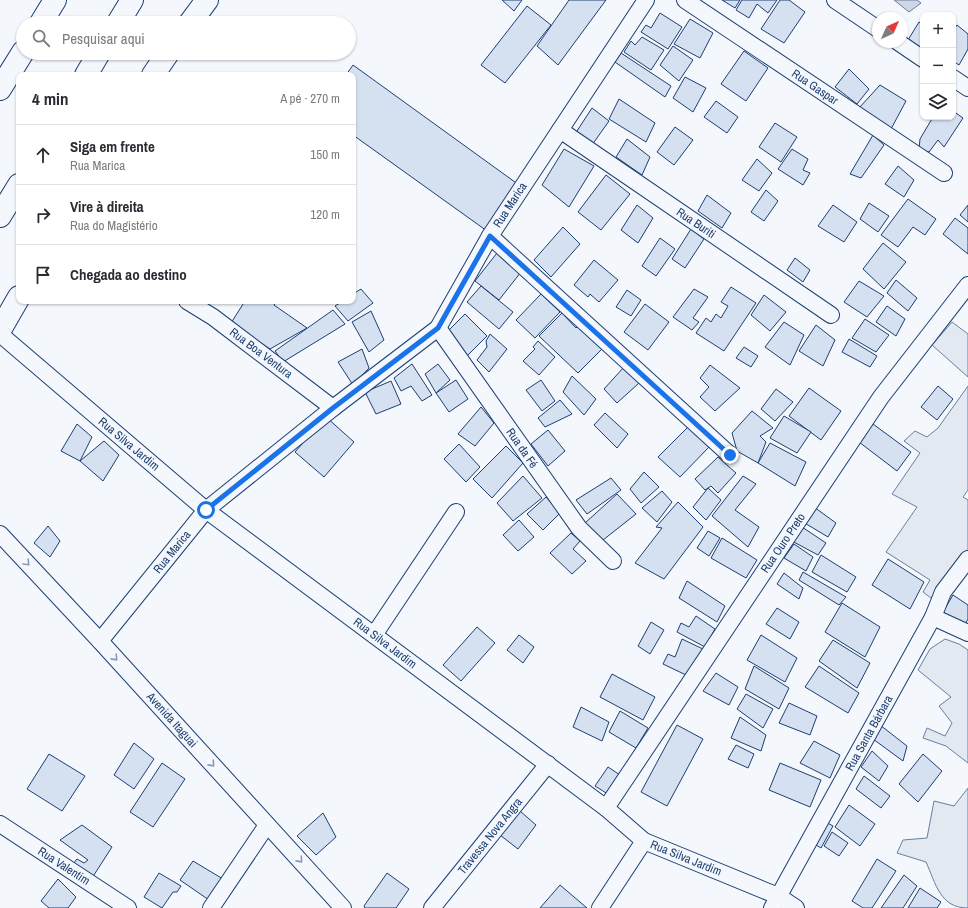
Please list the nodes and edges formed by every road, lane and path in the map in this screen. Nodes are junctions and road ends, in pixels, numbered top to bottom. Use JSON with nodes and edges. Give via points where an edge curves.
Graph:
{"nodes":[{"id":1,"x":55,"y":0,"type":"edge"},
{"id":2,"x":132,"y":0,"type":"edge"},
{"id":3,"x":207,"y":0,"type":"edge"},
{"id":4,"x":646,"y":0,"type":"edge"},
{"id":5,"x":685,"y":0,"type":"edge"},
{"id":6,"x":834,"y":0,"type":"edge"},
{"id":7,"x":45,"y":16,"type":"edge"},
{"id":8,"x":122,"y":16,"type":"edge"},
{"id":9,"x":195,"y":16,"type":"edge"},
{"id":10,"x":872,"y":25,"type":"edge"},
{"id":11,"x":907,"y":48,"type":"edge"},
{"id":12,"x":920,"y":57,"type":"edge"},
{"id":13,"x":18,"y":60,"type":"edge"},
{"id":14,"x":95,"y":60,"type":"edge"},
{"id":15,"x":163,"y":60,"type":"edge"},
{"id":16,"x":88,"y":72,"type":"edge"},
{"id":17,"x":154,"y":72,"type":"edge"},
{"id":18,"x":956,"y":80,"type":"edge"},
{"id":19,"x":968,"y":88,"type":"edge"},
{"id":20,"x":0,"y":89,"type":"edge"},
{"id":21,"x":560,"y":130,"type":"junction"},
{"id":22,"x":944,"y":174,"type":"dead end"},
{"id":23,"x":16,"y":190,"type":"edge"},
{"id":24,"x":0,"y":216,"type":"edge"},
{"id":25,"x":490,"y":236,"type":"junction"},
{"id":26,"x":968,"y":285,"type":"edge"},
{"id":27,"x":16,"y":302,"type":"edge"},
{"id":28,"x":192,"y":304,"type":"edge"},
{"id":29,"x":831,"y":315,"type":"dead end"},
{"id":30,"x":438,"y":328,"type":"junction"},
{"id":31,"x":0,"y":330,"type":"edge"},
{"id":32,"x":0,"y":334,"type":"edge"},
{"id":33,"x":333,"y":408,"type":"junction"},
{"id":34,"x":730,"y":455,"type":"dead end"},
{"id":35,"x":206,"y":510,"type":"junction"},
{"id":36,"x":456,"y":512,"type":"dead end"},
{"id":37,"x":0,"y":534,"type":"edge"},
{"id":38,"x":968,"y":559,"type":"edge"},
{"id":39,"x":613,"y":561,"type":"dead end"},
{"id":40,"x":933,"y":617,"type":"junction"},
{"id":41,"x":968,"y":633,"type":"edge"},
{"id":42,"x":374,"y":635,"type":"junction"},
{"id":43,"x":100,"y":641,"type":"junction"},
{"id":44,"x":548,"y":764,"type":"junction"},
{"id":45,"x":606,"y":808,"type":"junction"},
{"id":46,"x":0,"y":824,"type":"edge"},
{"id":47,"x":267,"y":825,"type":"junction"},
{"id":48,"x":644,"y":841,"type":"junction"},
{"id":49,"x":775,"y":902,"type":"edge"},
{"id":50,"x":128,"y":908,"type":"edge"},
{"id":51,"x":211,"y":908,"type":"edge"},
{"id":52,"x":343,"y":908,"type":"edge"},
{"id":53,"x":432,"y":908,"type":"edge"},
{"id":54,"x":600,"y":908,"type":"edge"},
{"id":55,"x":796,"y":908,"type":"edge"}],
"edges":[{"from":1,"to":7,"type":"main road"},
{"from":2,"to":8,"type":"main road"},
{"from":3,"to":9,"type":"main road"},
{"from":4,"to":21,"type":"street","name":"Rua Marica"},
{"from":5,"to":22,"type":"street","name":"Rua Gaspar"},
{"from":6,"to":10,"type":"street"},
{"from":11,"to":12,"type":"street"},
{"from":13,"to":20,"type":"main road"},
{"from":14,"to":16,"type":"main road"},
{"from":15,"to":17,"type":"main road"},
{"from":18,"to":19,"type":"street"},
{"from":21,"to":25,"type":"street","name":"Rua Marica"},
{"from":21,"to":29,"type":"street","name":"Rua Buriti"},
{"from":23,"to":24,"type":"main road"},
{"from":25,"to":30,"type":"street","name":"Rua Marica"},
{"from":25,"to":34,"type":"street"},
{"from":26,"to":45,"type":"street","name":"Rua Ouro Preto","via":[[881,397]]},
{"from":27,"to":31,"type":"main road"},
{"from":28,"to":33,"type":"street","name":"Rua Boa Ventura","via":[[213,317]]},
{"from":30,"to":33,"type":"street","name":"Rua Marica"},
{"from":30,"to":39,"type":"street","name":"Rua da Fé","via":[[579,528]]},
{"from":32,"to":35,"type":"street","name":"Rua Silva Jardim"},
{"from":33,"to":35,"type":"street","name":"Rua Marica"},
{"from":35,"to":42,"type":"street","name":"Rua Silva Jardim"},
{"from":35,"to":43,"type":"street","name":"Rua Marica"},
{"from":36,"to":42,"type":"street"},
{"from":37,"to":43,"type":"street","name":"Avenida Itaguai","one_way":true},
{"from":38,"to":40,"type":"street","name":"Rua Santa Bárbara","via":[[943,592]]},
{"from":40,"to":41,"type":"street"},
{"from":40,"to":49,"type":"street","name":"Rua Santa Bárbara"},
{"from":42,"to":44,"type":"street","name":"Rua Silva Jardim"},
{"from":43,"to":47,"type":"street","name":"Avenida Itaguai","one_way":true},
{"from":44,"to":45,"type":"street","name":"Rua Silva Jardim"},
{"from":44,"to":53,"type":"street","name":"Travessa Nova Angra"},
{"from":45,"to":48,"type":"street","name":"Rua Silva Jardim"},
{"from":46,"to":50,"type":"street","name":"Rua Valentim"},
{"from":47,"to":51,"type":"street"},
{"from":47,"to":52,"type":"street","name":"Avenida Itaguai","one_way":true},
{"from":48,"to":49,"type":"street","name":"Rua Silva Jardim"},
{"from":48,"to":54,"type":"street"},
{"from":49,"to":55,"type":"street","name":"Rua Silva Jardim"}]}
